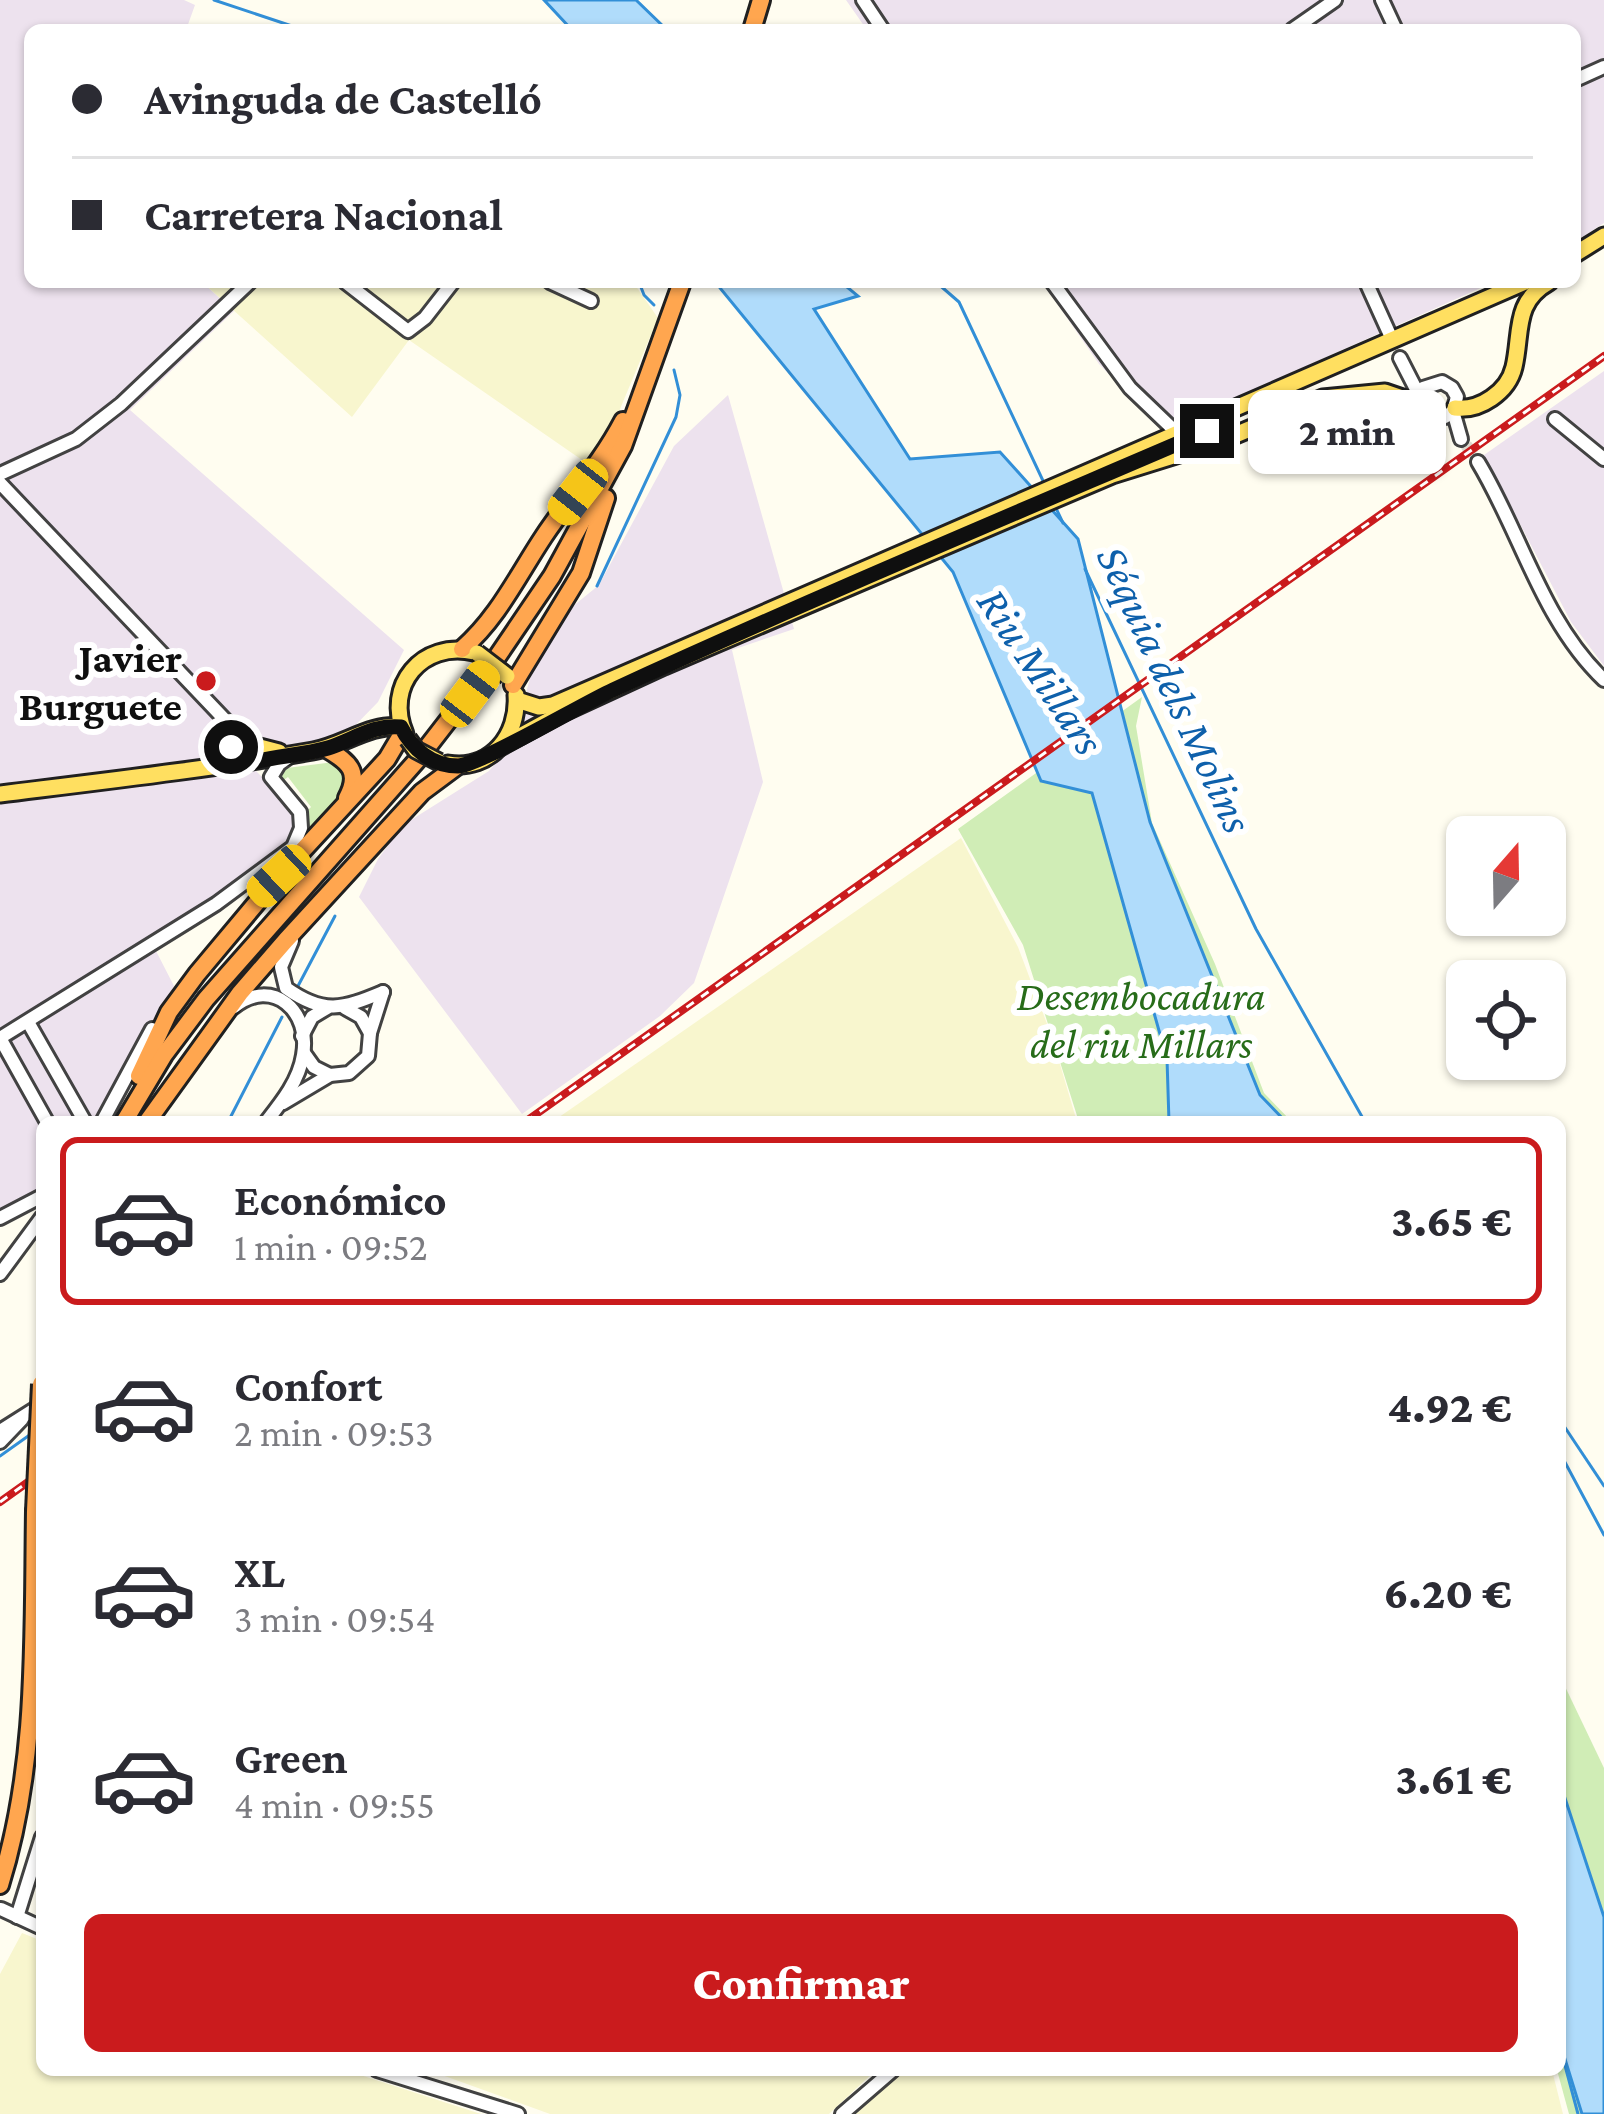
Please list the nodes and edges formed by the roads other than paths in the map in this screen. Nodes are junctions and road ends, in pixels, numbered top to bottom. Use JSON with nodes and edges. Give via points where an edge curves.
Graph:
{"nodes":[{"id":1,"x":1334,"y":0,"type":"edge"},
{"id":2,"x":1300,"y":24,"type":"edge"},
{"id":3,"x":244,"y":288,"type":"edge"},
{"id":4,"x":353,"y":288,"type":"edge"},
{"id":5,"x":448,"y":288,"type":"edge"},
{"id":6,"x":563,"y":288,"type":"edge"},
{"id":7,"x":680,"y":288,"type":"edge"},
{"id":8,"x":1056,"y":288,"type":"edge"},
{"id":9,"x":1369,"y":288,"type":"edge"},
{"id":10,"x":1494,"y":288,"type":"edge"},
{"id":11,"x":1512,"y":288,"type":"edge"},
{"id":12,"x":1528,"y":288,"type":"edge"},
{"id":13,"x":1539,"y":288,"type":"edge"},
{"id":14,"x":591,"y":301,"type":"dead end"},
{"id":15,"x":1462,"y":312,"type":"junction"},
{"id":16,"x":1390,"y":335,"type":"dead end"},
{"id":17,"x":1400,"y":358,"type":"dead end"},
{"id":18,"x":1407,"y":373,"type":"junction"},
{"id":19,"x":1431,"y":383,"type":"junction"},
{"id":20,"x":646,"y":387,"type":"junction"},
{"id":21,"x":1420,"y":401,"type":"junction"},
{"id":22,"x":1454,"y":410,"type":"junction"},
{"id":23,"x":1436,"y":418,"type":"junction"},
{"id":24,"x":1556,"y":419,"type":"dead end"},
{"id":25,"x":1178,"y":434,"type":"junction"},
{"id":26,"x":623,"y":446,"type":"junction"},
{"id":27,"x":1604,"y":459,"type":"edge"},
{"id":28,"x":1478,"y":462,"type":"tunnel mouth"},
{"id":29,"x":1110,"y":470,"type":"junction"},
{"id":30,"x":0,"y":474,"type":"edge"},
{"id":31,"x":0,"y":483,"type":"edge"},
{"id":32,"x":780,"y":611,"type":"junction"},
{"id":33,"x":470,"y":651,"type":"junction"},
{"id":34,"x":1604,"y":680,"type":"edge"},
{"id":35,"x":512,"y":687,"type":"junction"},
{"id":36,"x":398,"y":697,"type":"junction"},
{"id":37,"x":365,"y":732,"type":"junction"},
{"id":38,"x":404,"y":733,"type":"junction"},
{"id":39,"x":500,"y":747,"type":"junction"},
{"id":40,"x":326,"y":748,"type":"junction"},
{"id":41,"x":241,"y":753,"type":"junction"},
{"id":42,"x":293,"y":754,"type":"junction"},
{"id":43,"x":448,"y":764,"type":"junction"},
{"id":44,"x":0,"y":794,"type":"edge"},
{"id":45,"x":327,"y":824,"type":"junction"},
{"id":46,"x":279,"y":876,"type":"junction"},
{"id":47,"x":314,"y":912,"type":"junction"},
{"id":48,"x":327,"y":1008,"type":"junction"},
{"id":49,"x":345,"y":1008,"type":"junction"},
{"id":50,"x":229,"y":1012,"type":"junction"},
{"id":51,"x":28,"y":1022,"type":"junction"},
{"id":52,"x":370,"y":1033,"type":"junction"},
{"id":53,"x":302,"y":1036,"type":"junction"},
{"id":54,"x":0,"y":1038,"type":"edge"},
{"id":55,"x":304,"y":1053,"type":"junction"},
{"id":56,"x":330,"y":1075,"type":"junction"},
{"id":57,"x":278,"y":1107,"type":"junction"},
{"id":58,"x":44,"y":1116,"type":"edge"},
{"id":59,"x":82,"y":1116,"type":"edge"},
{"id":60,"x":105,"y":1116,"type":"edge"},
{"id":61,"x":123,"y":1116,"type":"edge"},
{"id":62,"x":124,"y":1116,"type":"edge"},
{"id":63,"x":151,"y":1116,"type":"edge"},
{"id":64,"x":271,"y":1116,"type":"edge"},
{"id":65,"x":36,"y":1199,"type":"edge"},
{"id":66,"x":0,"y":1218,"type":"edge"},
{"id":67,"x":36,"y":1225,"type":"edge"},
{"id":68,"x":0,"y":1274,"type":"edge"},
{"id":69,"x":36,"y":1408,"type":"edge"},
{"id":70,"x":23,"y":1418,"type":"junction"},
{"id":71,"x":0,"y":1431,"type":"edge"},
{"id":72,"x":0,"y":1442,"type":"edge"},
{"id":73,"x":36,"y":1489,"type":"edge"},
{"id":74,"x":36,"y":1857,"type":"edge"},
{"id":75,"x":0,"y":1886,"type":"edge"},
{"id":76,"x":1,"y":1909,"type":"edge"},
{"id":77,"x":17,"y":1917,"type":"junction"},
{"id":78,"x":36,"y":1925,"type":"edge"},
{"id":79,"x":396,"y":2076,"type":"edge"},
{"id":80,"x":885,"y":2076,"type":"edge"},
{"id":81,"x":518,"y":2114,"type":"edge"},
{"id":82,"x":842,"y":2114,"type":"edge"}],
"edges":[{"from":1,"to":2,"type":"street"},
{"from":3,"to":30,"type":"street","via":[[76,439]]},
{"from":4,"to":5,"type":"street","via":[[408,331]]},
{"from":6,"to":14,"type":"street"},
{"from":7,"to":20,"type":"highway"},
{"from":8,"to":25,"type":"street","via":[[1130,388]]},
{"from":9,"to":16,"type":"street"},
{"from":10,"to":15,"type":"main road"},
{"from":11,"to":15,"type":"main road"},
{"from":12,"to":29,"type":"main road"},
{"from":13,"to":22,"type":"main road","via":[[1523,307],[1506,385],[1487,401]]},
{"from":15,"to":25,"type":"main road"},
{"from":17,"to":18,"type":"street"},
{"from":18,"to":19,"type":"street"},
{"from":18,"to":21,"type":"street"},
{"from":19,"to":21,"type":"street"},
{"from":19,"to":22,"type":"street","via":[[1452,388]]},
{"from":20,"to":26,"type":"highway"},
{"from":20,"to":33,"type":"highway"},
{"from":21,"to":23,"type":"street"},
{"from":21,"to":29,"type":"main road","via":[[1385,392],[1323,398],[1221,441]]},
{"from":22,"to":23,"type":"street"},
{"from":22,"to":23,"type":"street","via":[[1463,442]]},
{"from":24,"to":27,"type":"street"},
{"from":25,"to":29,"type":"main road"},
{"from":26,"to":35,"type":"highway","via":[[581,573]]},
{"from":26,"to":62,"type":"highway","via":[[495,660],[206,999]]},
{"from":28,"to":34,"type":"street","via":[[1561,625]]},
{"from":29,"to":32,"type":"main road"},
{"from":31,"to":41,"type":"street","via":[[224,720]]},
{"from":32,"to":35,"type":"main road","via":[[553,704],[538,707]]},
{"from":32,"to":39,"type":"main road"},
{"from":33,"to":35,"type":"main road","bridge":true},
{"from":33,"to":36,"type":"main road","via":[[424,658]]},
{"from":35,"to":39,"type":"main road","via":[[516,716]]},
{"from":36,"to":37,"type":"main road"},
{"from":36,"to":38,"type":"main road"},
{"from":37,"to":38,"type":"main road","via":[[385,726]]},
{"from":37,"to":40,"type":"main road"},
{"from":38,"to":43,"type":"main road","bridge":true,"via":[[416,750]]},
{"from":38,"to":45,"type":"highway"},
{"from":39,"to":43,"type":"main road","via":[[487,758]]},
{"from":40,"to":42,"type":"main road"},
{"from":40,"to":45,"type":"highway","via":[[346,760],[355,783]]},
{"from":41,"to":42,"type":"main road"},
{"from":41,"to":44,"type":"main road","via":[[205,768]]},
{"from":42,"to":51,"type":"street","via":[[271,777],[300,812],[293,848]]},
{"from":43,"to":47,"type":"highway"},
{"from":45,"to":46,"type":"highway"},
{"from":46,"to":60,"type":"street","via":[[162,1010]]},
{"from":46,"to":61,"type":"highway","via":[[169,1012]]},
{"from":47,"to":48,"type":"street","via":[[281,967],[286,988]]},
{"from":47,"to":50,"type":"highway"},
{"from":48,"to":49,"type":"street"},
{"from":48,"to":53,"type":"street"},
{"from":49,"to":52,"type":"street"},
{"from":49,"to":52,"type":"street","via":[[382,992]]},
{"from":50,"to":53,"type":"street","via":[[246,998],[279,996]]},
{"from":50,"to":63,"type":"highway"},
{"from":51,"to":54,"type":"street"},
{"from":51,"to":59,"type":"street"},
{"from":52,"to":56,"type":"street","via":[[368,1056],[349,1073]]},
{"from":53,"to":55,"type":"street"},
{"from":54,"to":58,"type":"street"},
{"from":55,"to":56,"type":"street"},
{"from":55,"to":57,"type":"street"},
{"from":56,"to":57,"type":"street"},
{"from":57,"to":64,"type":"street"},
{"from":65,"to":66,"type":"street"},
{"from":67,"to":68,"type":"street"},
{"from":69,"to":70,"type":"street"},
{"from":70,"to":71,"type":"street"},
{"from":70,"to":72,"type":"street"},
{"from":73,"to":75,"type":"highway","bridge":true,"via":[[32,1706]]},
{"from":74,"to":77,"type":"street"},
{"from":76,"to":77,"type":"street"},
{"from":77,"to":78,"type":"street"},
{"from":79,"to":81,"type":"street"},
{"from":80,"to":82,"type":"street"}]}
